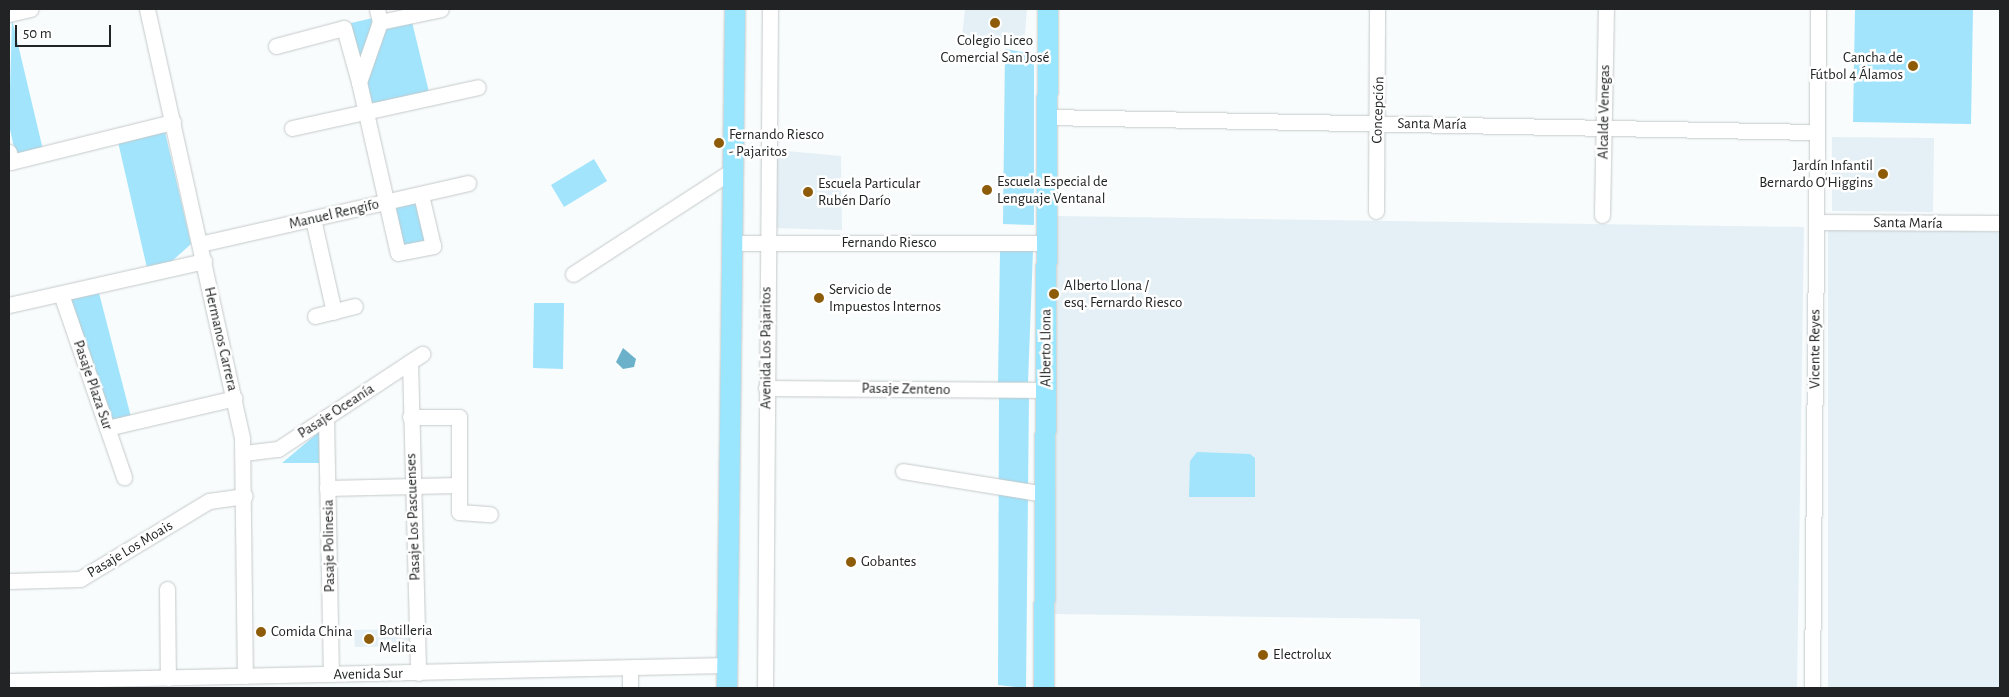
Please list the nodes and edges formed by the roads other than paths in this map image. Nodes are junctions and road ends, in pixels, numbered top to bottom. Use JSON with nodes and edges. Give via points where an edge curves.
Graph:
{"nodes":[{"id":1,"x":30,"y":9,"type":"edge"},
{"id":2,"x":147,"y":9,"type":"edge"},
{"id":3,"x":442,"y":9,"type":"edge"},
{"id":4,"x":734,"y":9,"type":"edge"},
{"id":5,"x":770,"y":9,"type":"edge"},
{"id":6,"x":1048,"y":9,"type":"edge"},
{"id":7,"x":1377,"y":9,"type":"edge"},
{"id":8,"x":1606,"y":9,"type":"edge"},
{"id":9,"x":1818,"y":9,"type":"edge"},
{"id":10,"x":9,"y":14,"type":"edge"},
{"id":11,"x":379,"y":15,"type":"edge"},
{"id":12,"x":276,"y":46,"type":"dead end"},
{"id":13,"x":359,"y":82,"type":"junction"},
{"id":14,"x":478,"y":87,"type":"dead end"},
{"id":15,"x":366,"y":112,"type":"junction"},
{"id":16,"x":1047,"y":117,"type":"junction"},
{"id":17,"x":173,"y":122,"type":"junction"},
{"id":18,"x":1378,"y":123,"type":"junction"},
{"id":19,"x":1604,"y":127,"type":"junction"},
{"id":20,"x":292,"y":128,"type":"dead end"},
{"id":21,"x":1817,"y":132,"type":"junction"},
{"id":22,"x":10,"y":157,"type":"edge"},
{"id":23,"x":733,"y":170,"type":"junction"},
{"id":24,"x":468,"y":183,"type":"dead end"},
{"id":25,"x":421,"y":195,"type":"junction"},
{"id":26,"x":386,"y":202,"type":"junction"},
{"id":27,"x":1376,"y":211,"type":"dead end"},
{"id":28,"x":1602,"y":215,"type":"dead end"},
{"id":29,"x":313,"y":219,"type":"junction"},
{"id":30,"x":1816,"y":222,"type":"junction"},
{"id":31,"x":2000,"y":223,"type":"edge"},
{"id":32,"x":732,"y":243,"type":"junction"},
{"id":33,"x":1047,"y":243,"type":"junction"},
{"id":34,"x":200,"y":244,"type":"junction"},
{"id":35,"x":772,"y":244,"type":"junction"},
{"id":36,"x":204,"y":261,"type":"junction"},
{"id":37,"x":573,"y":274,"type":"dead end"},
{"id":38,"x":61,"y":294,"type":"junction"},
{"id":39,"x":9,"y":305,"type":"edge"},
{"id":40,"x":355,"y":306,"type":"dead end"},
{"id":41,"x":334,"y":312,"type":"junction"},
{"id":42,"x":315,"y":316,"type":"dead end"},
{"id":43,"x":416,"y":358,"type":"joint"},
{"id":44,"x":766,"y":388,"type":"junction"},
{"id":45,"x":1046,"y":390,"type":"junction"},
{"id":46,"x":235,"y":398,"type":"junction"},
{"id":47,"x":326,"y":417,"type":"junction"},
{"id":48,"x":410,"y":417,"type":"junction"},
{"id":49,"x":107,"y":428,"type":"junction"},
{"id":50,"x":244,"y":453,"type":"junction"},
{"id":51,"x":903,"y":471,"type":"dead end"},
{"id":52,"x":124,"y":477,"type":"dead end"},
{"id":53,"x":458,"y":485,"type":"junction"},
{"id":54,"x":412,"y":486,"type":"junction"},
{"id":55,"x":327,"y":488,"type":"junction"},
{"id":56,"x":1045,"y":494,"type":"junction"},
{"id":57,"x":245,"y":496,"type":"junction"},
{"id":58,"x":490,"y":514,"type":"dead end"},
{"id":59,"x":9,"y":581,"type":"edge"},
{"id":60,"x":167,"y":589,"type":"dead end"},
{"id":61,"x":727,"y":665,"type":"junction"},
{"id":62,"x":630,"y":668,"type":"junction"},
{"id":63,"x":418,"y":672,"type":"junction"},
{"id":64,"x":331,"y":674,"type":"junction"},
{"id":65,"x":245,"y":676,"type":"junction"},
{"id":66,"x":168,"y":678,"type":"junction"},
{"id":67,"x":9,"y":681,"type":"edge"},
{"id":68,"x":230,"y":682,"type":"edge"},
{"id":69,"x":38,"y":684,"type":"edge"},
{"id":70,"x":630,"y":688,"type":"edge"},
{"id":71,"x":727,"y":688,"type":"edge"},
{"id":72,"x":765,"y":688,"type":"edge"},
{"id":73,"x":1044,"y":688,"type":"edge"},
{"id":74,"x":1812,"y":688,"type":"edge"}],
"edges":[{"from":1,"to":10,"type":"street"},
{"from":2,"to":17,"type":"street","name":"Hermanos Carrera"},
{"from":3,"to":11,"type":"street"},
{"from":4,"to":23,"type":"main road"},
{"from":5,"to":35,"type":"street","name":"Avenida Los Pajaritos"},
{"from":6,"to":16,"type":"main road","name":"Alberto Llona"},
{"from":7,"to":18,"type":"street","name":"Concepción"},
{"from":8,"to":19,"type":"street","name":"Alcalde Venegas"},
{"from":9,"to":21,"type":"street","name":"Vicente Reyes"},
{"from":11,"to":13,"type":"street"},
{"from":12,"to":13,"type":"street","via":[[344,28]]},
{"from":13,"to":15,"type":"street"},
{"from":14,"to":15,"type":"street"},
{"from":15,"to":20,"type":"street"},
{"from":15,"to":26,"type":"street"},
{"from":16,"to":18,"type":"street","name":"Santa María"},
{"from":16,"to":33,"type":"main road","name":"Alberto Llona"},
{"from":17,"to":22,"type":"street"},
{"from":17,"to":34,"type":"street","name":"Hermanos Carrera"},
{"from":18,"to":19,"type":"street","name":"Santa María"},
{"from":18,"to":27,"type":"street","name":"Concepción"},
{"from":19,"to":21,"type":"street","name":"Santa María"},
{"from":19,"to":28,"type":"street","name":"Alcalde Venegas"},
{"from":21,"to":30,"type":"street","name":"Vicente Reyes"},
{"from":23,"to":32,"type":"main road"},
{"from":23,"to":37,"type":"street"},
{"from":24,"to":25,"type":"street","name":"Manuel Rengifo"},
{"from":25,"to":26,"type":"street","name":"Manuel Rengifo"},
{"from":25,"to":26,"type":"street","via":[[433,246],[398,253]]},
{"from":26,"to":29,"type":"street","name":"Manuel Rengifo"},
{"from":29,"to":34,"type":"street","name":"Manuel Rengifo"},
{"from":29,"to":41,"type":"street"},
{"from":30,"to":31,"type":"street","name":"Santa María"},
{"from":30,"to":74,"type":"street","name":"Vicente Reyes"},
{"from":32,"to":35,"type":"street","name":"Fernando Riesco"},
{"from":32,"to":61,"type":"main road"},
{"from":33,"to":35,"type":"street","name":"Fernando Riesco"},
{"from":33,"to":45,"type":"main road","name":"Alberto Llona"},
{"from":34,"to":36,"type":"street","name":"Hermanos Carrera"},
{"from":35,"to":44,"type":"street","name":"Avenida Los Pajaritos","via":[[766,271]]},
{"from":36,"to":38,"type":"street"},
{"from":36,"to":46,"type":"street","name":"Hermanos Carrera"},
{"from":38,"to":39,"type":"street"},
{"from":38,"to":49,"type":"street","name":"Pasaje Plaza Sur"},
{"from":40,"to":41,"type":"street"},
{"from":41,"to":42,"type":"street"},
{"from":43,"to":47,"type":"street","name":"Pasaje Oceanía"},
{"from":43,"to":48,"type":"street","name":"Pasaje Los Pascuenses"},
{"from":44,"to":45,"type":"street","name":"Pasaje Zenteno"},
{"from":44,"to":72,"type":"street","name":"Avenida Los Pajaritos"},
{"from":45,"to":56,"type":"main road","name":"Alberto Llona"},
{"from":46,"to":49,"type":"street"},
{"from":46,"to":50,"type":"street","name":"Hermanos Carrera"},
{"from":47,"to":50,"type":"street","name":"Pasaje Oceanía","via":[[278,448]]},
{"from":47,"to":55,"type":"street","name":"Pasaje Polinesia"},
{"from":48,"to":53,"type":"street","via":[[459,416]]},
{"from":48,"to":54,"type":"street","name":"Pasaje Los Pascuenses"},
{"from":49,"to":52,"type":"street","name":"Pasaje Plaza Sur"},
{"from":50,"to":57,"type":"street","name":"Hermanos Carrera"},
{"from":51,"to":56,"type":"street"},
{"from":53,"to":54,"type":"street"},
{"from":53,"to":58,"type":"street","via":[[460,513]]},
{"from":54,"to":55,"type":"street"},
{"from":54,"to":63,"type":"street","name":"Pasaje Los Pascuenses"},
{"from":55,"to":64,"type":"street","name":"Pasaje Polinesia"},
{"from":56,"to":73,"type":"main road","name":"Alberto Llona"},
{"from":57,"to":59,"type":"street","name":"Pasaje Los Moais","via":[[209,500],[80,578]]},
{"from":57,"to":65,"type":"street","name":"Hermanos Carrera"},
{"from":60,"to":66,"type":"street"},
{"from":61,"to":62,"type":"street","name":"Avenida Sur"},
{"from":61,"to":71,"type":"main road"},
{"from":62,"to":63,"type":"street","name":"Avenida Sur"},
{"from":62,"to":70,"type":"street"},
{"from":63,"to":64,"type":"street","name":"Avenida Sur"},
{"from":64,"to":65,"type":"street","name":"Avenida Sur"},
{"from":65,"to":68,"type":"street","name":"Avenida Sur"},
{"from":66,"to":68,"type":"street","name":"Avenida Sur"},
{"from":66,"to":69,"type":"street","name":"Avenida Sur"},
{"from":67,"to":69,"type":"street","name":"Avenida Sur"}]}
